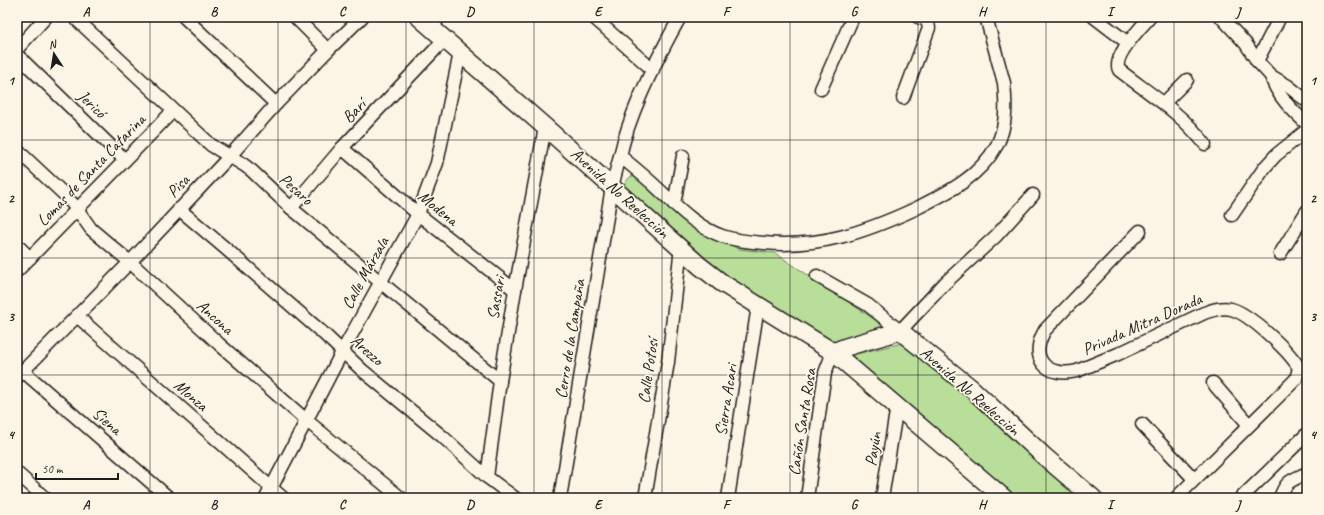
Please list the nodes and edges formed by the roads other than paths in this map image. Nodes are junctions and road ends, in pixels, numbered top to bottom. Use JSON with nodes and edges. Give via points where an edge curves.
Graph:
{"nodes":[{"id":1,"x":46,"y":17,"type":"edge"},
{"id":2,"x":74,"y":17,"type":"edge"},
{"id":3,"x":184,"y":17,"type":"edge"},
{"id":4,"x":295,"y":17,"type":"edge"},
{"id":5,"x":362,"y":17,"type":"edge"},
{"id":6,"x":593,"y":17,"type":"edge"},
{"id":7,"x":680,"y":17,"type":"edge"},
{"id":8,"x":853,"y":17,"type":"edge"},
{"id":9,"x":918,"y":17,"type":"edge"},
{"id":10,"x":986,"y":17,"type":"edge"},
{"id":11,"x":1094,"y":17,"type":"edge"},
{"id":12,"x":1150,"y":17,"type":"edge"},
{"id":13,"x":1221,"y":17,"type":"edge"},
{"id":14,"x":1280,"y":17,"type":"edge"},
{"id":15,"x":430,"y":21,"type":"edge"},
{"id":16,"x":445,"y":39,"type":"junction"},
{"id":17,"x":1128,"y":44,"type":"junction"},
{"id":18,"x":17,"y":49,"type":"edge"},
{"id":19,"x":328,"y":50,"type":"junction"},
{"id":20,"x":460,"y":53,"type":"junction"},
{"id":21,"x":17,"y":55,"type":"edge"},
{"id":22,"x":1257,"y":61,"type":"junction"},
{"id":23,"x":653,"y":70,"type":"junction"},
{"id":24,"x":1271,"y":76,"type":"junction"},
{"id":25,"x":1187,"y":80,"type":"dead end"},
{"id":26,"x":820,"y":89,"type":"dead end"},
{"id":27,"x":903,"y":98,"type":"dead end"},
{"id":28,"x":1306,"y":99,"type":"edge"},
{"id":29,"x":1164,"y":103,"type":"junction"},
{"id":30,"x":276,"y":104,"type":"junction"},
{"id":31,"x":173,"y":111,"type":"junction"},
{"id":32,"x":1307,"y":124,"type":"edge"},
{"id":33,"x":545,"y":127,"type":"junction"},
{"id":34,"x":1307,"y":130,"type":"edge"},
{"id":35,"x":1205,"y":144,"type":"dead end"},
{"id":36,"x":342,"y":148,"type":"junction"},
{"id":37,"x":17,"y":150,"type":"edge"},
{"id":38,"x":230,"y":156,"type":"junction"},
{"id":39,"x":620,"y":156,"type":"junction"},
{"id":40,"x":684,"y":156,"type":"dead end"},
{"id":41,"x":125,"y":160,"type":"junction"},
{"id":42,"x":612,"y":187,"type":"junction"},
{"id":43,"x":1033,"y":196,"type":"dead end"},
{"id":44,"x":674,"y":204,"type":"junction"},
{"id":45,"x":291,"y":208,"type":"junction"},
{"id":46,"x":77,"y":209,"type":"junction"},
{"id":47,"x":179,"y":210,"type":"junction"},
{"id":48,"x":1307,"y":211,"type":"edge"},
{"id":49,"x":418,"y":214,"type":"junction"},
{"id":50,"x":1232,"y":215,"type":"dead end"},
{"id":51,"x":1140,"y":231,"type":"dead end"},
{"id":52,"x":17,"y":245,"type":"edge"},
{"id":53,"x":680,"y":247,"type":"junction"},
{"id":54,"x":1280,"y":254,"type":"dead end"},
{"id":55,"x":30,"y":258,"type":"junction"},
{"id":56,"x":130,"y":262,"type":"junction"},
{"id":57,"x":17,"y":271,"type":"edge"},
{"id":58,"x":818,"y":276,"type":"dead end"},
{"id":59,"x":379,"y":282,"type":"junction"},
{"id":60,"x":515,"y":290,"type":"junction"},
{"id":61,"x":758,"y":306,"type":"junction"},
{"id":62,"x":77,"y":316,"type":"junction"},
{"id":63,"x":900,"y":331,"type":"junction"},
{"id":64,"x":342,"y":352,"type":"junction"},
{"id":65,"x":833,"y":352,"type":"junction"},
{"id":66,"x":20,"y":374,"type":"edge"},
{"id":67,"x":500,"y":381,"type":"junction"},
{"id":68,"x":1213,"y":383,"type":"dead end"},
{"id":69,"x":897,"y":406,"type":"junction"},
{"id":70,"x":306,"y":420,"type":"junction"},
{"id":71,"x":1142,"y":424,"type":"dead end"},
{"id":72,"x":1249,"y":425,"type":"junction"},
{"id":73,"x":1307,"y":434,"type":"edge"},
{"id":74,"x":17,"y":473,"type":"edge"},
{"id":75,"x":1307,"y":473,"type":"edge"},
{"id":76,"x":487,"y":477,"type":"junction"},
{"id":77,"x":1194,"y":479,"type":"junction"},
{"id":78,"x":269,"y":493,"type":"edge"},
{"id":79,"x":883,"y":497,"type":"edge"},
{"id":80,"x":45,"y":498,"type":"edge"},
{"id":81,"x":169,"y":498,"type":"edge"},
{"id":82,"x":283,"y":498,"type":"edge"},
{"id":83,"x":401,"y":498,"type":"edge"},
{"id":84,"x":515,"y":498,"type":"edge"},
{"id":85,"x":560,"y":498,"type":"edge"},
{"id":86,"x":645,"y":498,"type":"edge"},
{"id":87,"x":728,"y":498,"type":"edge"},
{"id":88,"x":807,"y":498,"type":"edge"},
{"id":89,"x":1004,"y":498,"type":"edge"},
{"id":90,"x":1093,"y":498,"type":"edge"},
{"id":91,"x":1176,"y":498,"type":"edge"},
{"id":92,"x":1241,"y":498,"type":"edge"},
{"id":93,"x":1280,"y":498,"type":"edge"}],
"edges":[{"from":1,"to":18,"type":"street"},
{"from":2,"to":31,"type":"street","name":"Pesaro"},
{"from":3,"to":30,"type":"street"},
{"from":4,"to":19,"type":"street"},
{"from":5,"to":19,"type":"street","name":"Pisa"},
{"from":6,"to":23,"type":"street"},
{"from":7,"to":23,"type":"street","name":"Cerro de la Campaña"},
{"from":8,"to":26,"type":"street"},
{"from":9,"to":27,"type":"street","via":[[927,20],[929,28]]},
{"from":10,"to":44,"type":"street","via":[[1004,83],[1004,123],[997,144],[983,165],[952,190],[862,231],[841,238],[793,244],[737,240],[721,235],[702,226]]},
{"from":11,"to":17,"type":"street"},
{"from":12,"to":17,"type":"street"},
{"from":13,"to":22,"type":"street","via":[[1246,44]]},
{"from":14,"to":22,"type":"street"},
{"from":15,"to":16,"type":"street","name":"Avenida No Reelección"},
{"from":16,"to":20,"type":"street","name":"Avenida No Reelección"},
{"from":16,"to":36,"type":"street","name":"Barí"},
{"from":17,"to":29,"type":"street","via":[[1117,62],[1117,68]]},
{"from":19,"to":30,"type":"street","name":"Pisa"},
{"from":20,"to":33,"type":"street","name":"Avenida No Reelección"},
{"from":20,"to":49,"type":"street","name":"Calle Márzala","via":[[437,163]]},
{"from":21,"to":41,"type":"street","name":"Jericó"},
{"from":22,"to":24,"type":"street"},
{"from":23,"to":39,"type":"street","name":"Cerro de la Campaña","via":[[629,122]]},
{"from":24,"to":28,"type":"street"},
{"from":24,"to":32,"type":"street","via":[[1283,100]]},
{"from":25,"to":29,"type":"street"},
{"from":29,"to":35,"type":"street","via":[[1190,126]]},
{"from":30,"to":38,"type":"street","name":"Pisa"},
{"from":31,"to":38,"type":"street","name":"Pesaro","via":[[211,145]]},
{"from":31,"to":41,"type":"street","name":"Lomas de Santa Catarina"},
{"from":33,"to":42,"type":"street","name":"Avenida No Reelección"},
{"from":33,"to":60,"type":"street","name":"Sassari"},
{"from":34,"to":50,"type":"street","via":[[1265,167]]},
{"from":36,"to":45,"type":"street","name":"Barí"},
{"from":36,"to":49,"type":"street","name":"Modena"},
{"from":37,"to":46,"type":"street","name":"Ancona"},
{"from":38,"to":45,"type":"street","name":"Pesaro","via":[[252,171]]},
{"from":38,"to":47,"type":"street","name":"Pisa"},
{"from":39,"to":42,"type":"street","name":"Cerro de la Campaña"},
{"from":39,"to":44,"type":"street"},
{"from":40,"to":44,"type":"street"},
{"from":41,"to":46,"type":"street","name":"Lomas de Santa Catarina"},
{"from":42,"to":53,"type":"street","name":"Avenida No Reelección"},
{"from":42,"to":85,"type":"street","name":"Cerro de la Campaña"},
{"from":43,"to":63,"type":"street"},
{"from":45,"to":59,"type":"street","name":"Pesaro"},
{"from":46,"to":55,"type":"street","name":"Lomas de Santa Catarina"},
{"from":46,"to":56,"type":"street","name":"Ancona","via":[[91,229]]},
{"from":47,"to":56,"type":"street","name":"Pisa"},
{"from":47,"to":64,"type":"street","name":"Arezzo"},
{"from":48,"to":54,"type":"street"},
{"from":49,"to":59,"type":"street","name":"Calle Márzala"},
{"from":49,"to":60,"type":"street","name":"Modena"},
{"from":51,"to":72,"type":"street","name":"Privada Mitra Dorada","via":[[1046,330],[1038,343],[1040,359],[1054,371],[1077,371],[1204,313],[1216,309],[1233,310],[1249,318],[1288,354],[1299,368],[1296,378]]},
{"from":52,"to":55,"type":"street"},
{"from":53,"to":61,"type":"street","name":"Avenida No Reelección","via":[[722,284]]},
{"from":53,"to":86,"type":"street","name":"Calle Potosí","via":[[668,362]]},
{"from":55,"to":57,"type":"street","name":"Lomas de Santa Catarina"},
{"from":56,"to":62,"type":"street","name":"Pisa"},
{"from":56,"to":70,"type":"street","name":"Ancona"},
{"from":58,"to":63,"type":"street","via":[[868,305]]},
{"from":59,"to":64,"type":"street","name":"Calle Márzala"},
{"from":59,"to":67,"type":"street","name":"Pesaro"},
{"from":60,"to":67,"type":"street","name":"Sassari"},
{"from":61,"to":65,"type":"street","name":"Avenida No Reelección"},
{"from":61,"to":87,"type":"street","name":"Sierra Acari"},
{"from":62,"to":66,"type":"street","name":"Pisa"},
{"from":62,"to":78,"type":"street","name":"Monza"},
{"from":63,"to":65,"type":"street"},
{"from":63,"to":90,"type":"street","name":"Avenida No Reelección","via":[[971,388]]},
{"from":64,"to":70,"type":"street","name":"Calle Márzala"},
{"from":64,"to":76,"type":"street","name":"Arezzo"},
{"from":65,"to":69,"type":"street","name":"Avenida No Reelección"},
{"from":65,"to":88,"type":"street","name":"Cañón Santa Rosa","via":[[825,373]]},
{"from":66,"to":81,"type":"street","name":"Siena"},
{"from":67,"to":76,"type":"street","name":"Sassari"},
{"from":68,"to":72,"type":"street"},
{"from":69,"to":79,"type":"street","name":"Payún"},
{"from":69,"to":89,"type":"street","name":"Avenida No Reelección"},
{"from":70,"to":78,"type":"street","name":"Calle Márzala"},
{"from":70,"to":83,"type":"street","name":"Ancona"},
{"from":71,"to":77,"type":"street"},
{"from":72,"to":77,"type":"street","name":"Privada Mitra Dorada"},
{"from":73,"to":92,"type":"street"},
{"from":74,"to":80,"type":"street"},
{"from":75,"to":93,"type":"street","via":[[1288,482]]},
{"from":76,"to":84,"type":"street","name":"Arezzo"},
{"from":77,"to":91,"type":"street","name":"Privada Mitra Dorada"},
{"from":78,"to":82,"type":"street","name":"Monza"}]}
